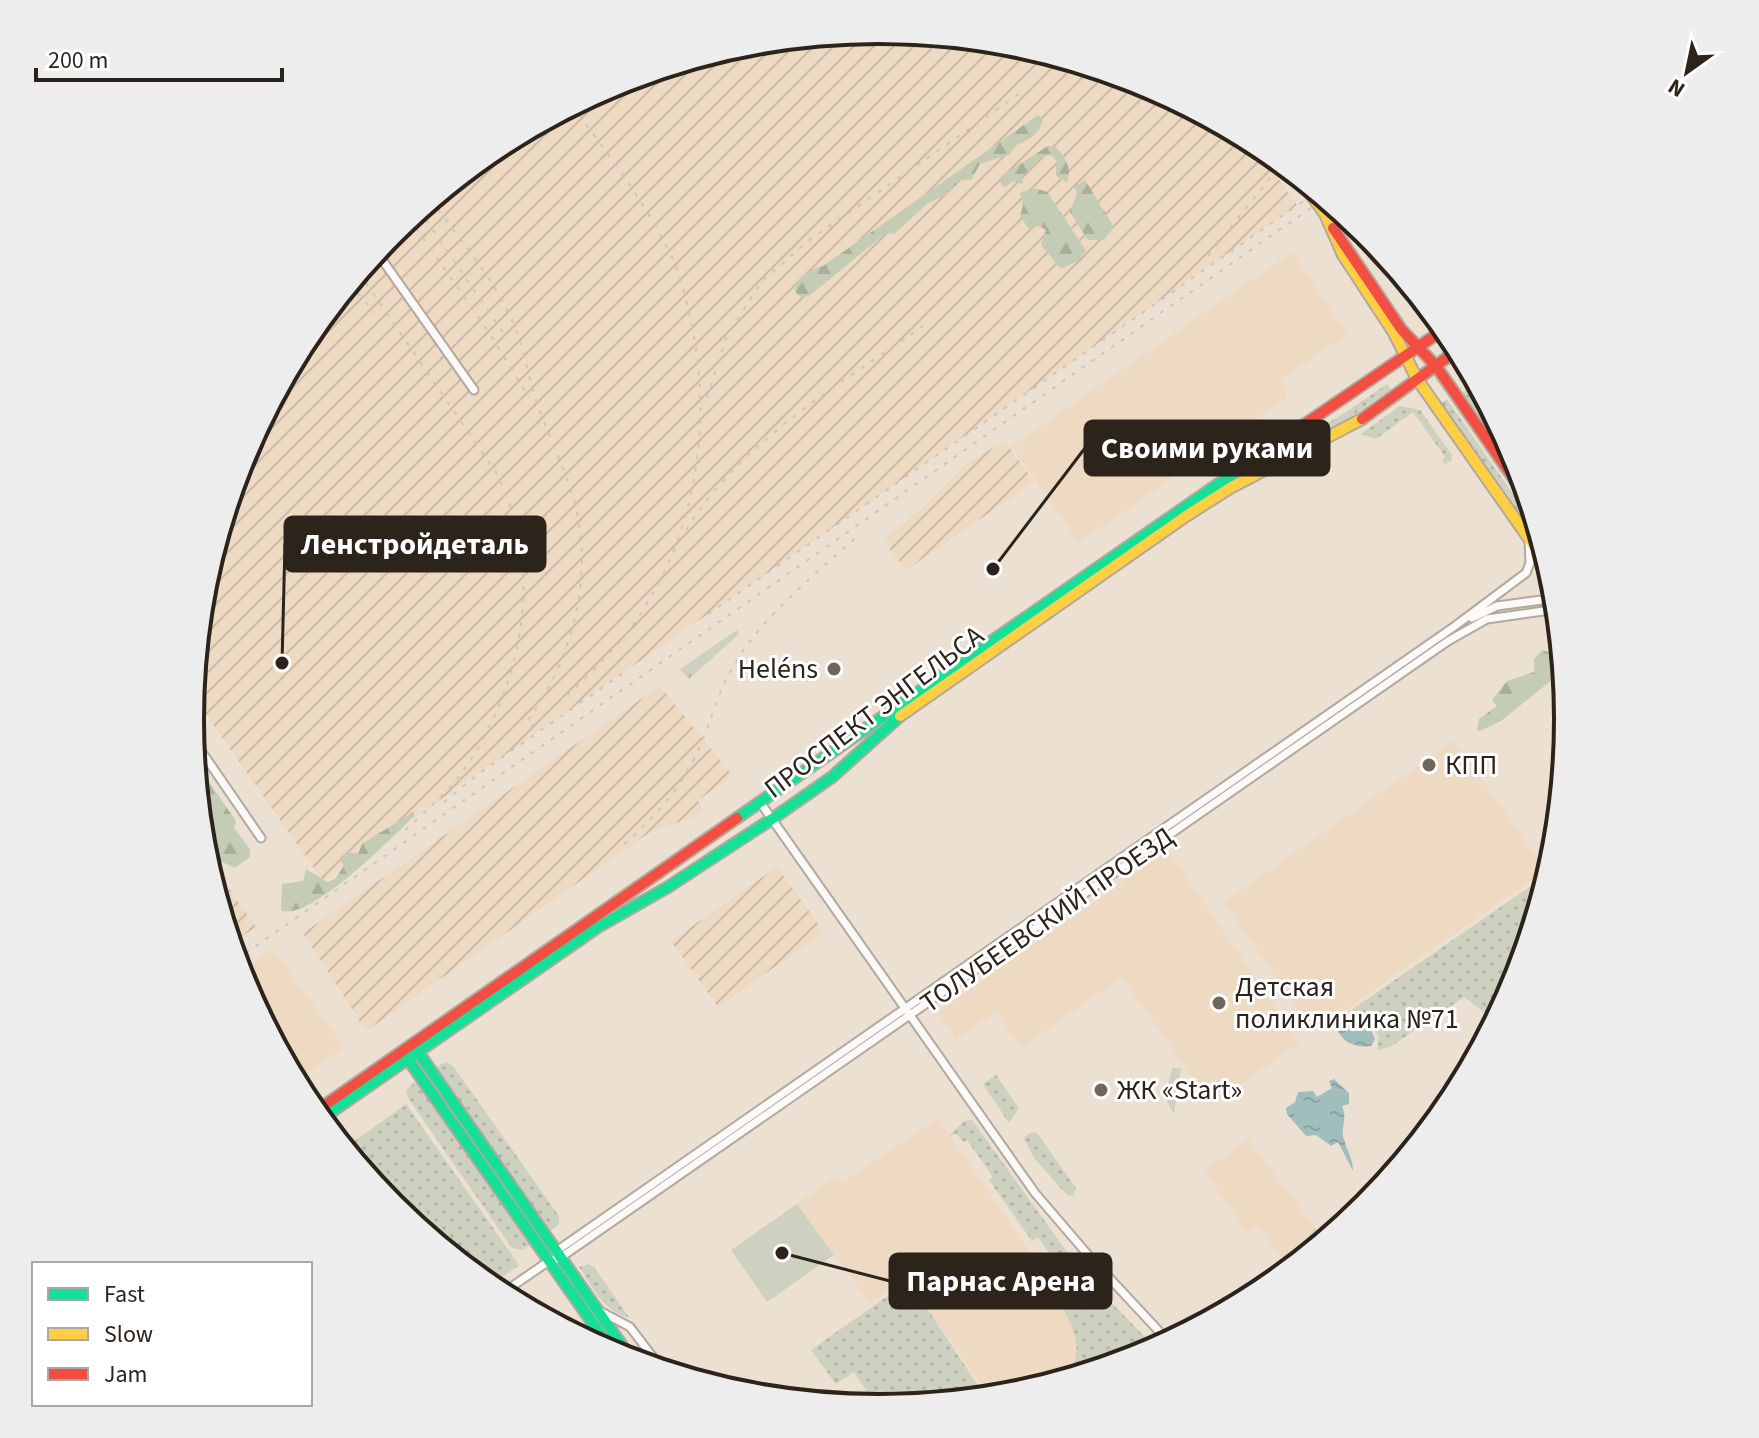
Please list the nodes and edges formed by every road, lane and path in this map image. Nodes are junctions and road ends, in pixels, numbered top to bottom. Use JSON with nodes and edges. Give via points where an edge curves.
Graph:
{"nodes":[{"id":1,"x":1319,"y":207,"type":"edge"},
{"id":2,"x":1332,"y":227,"type":"junction"},
{"id":3,"x":384,"y":262,"type":"edge"},
{"id":4,"x":1435,"y":336,"type":"edge"},
{"id":5,"x":1417,"y":348,"type":"junction"},
{"id":6,"x":1406,"y":355,"type":"junction"},
{"id":7,"x":1449,"y":357,"type":"edge"},
{"id":8,"x":1436,"y":366,"type":"junction"},
{"id":9,"x":1417,"y":379,"type":"junction"},
{"id":10,"x":474,"y":390,"type":"dead end"},
{"id":11,"x":1505,"y":465,"type":"edge"},
{"id":12,"x":1528,"y":538,"type":"junction"},
{"id":13,"x":1530,"y":541,"type":"edge"},
{"id":14,"x":1544,"y":600,"type":"edge"},
{"id":15,"x":1546,"y":611,"type":"edge"},
{"id":16,"x":1455,"y":626,"type":"junction"},
{"id":17,"x":206,"y":758,"type":"edge"},
{"id":18,"x":760,"y":802,"type":"junction"},
{"id":19,"x":772,"y":819,"type":"junction"},
{"id":20,"x":261,"y":838,"type":"dead end"},
{"id":21,"x":908,"y":1011,"type":"junction"},
{"id":22,"x":411,"y":1053,"type":"junction"},
{"id":23,"x":326,"y":1105,"type":"edge"},
{"id":24,"x":331,"y":1112,"type":"edge"},
{"id":25,"x":555,"y":1257,"type":"junction"},
{"id":26,"x":513,"y":1286,"type":"edge"},
{"id":27,"x":595,"y":1309,"type":"junction"},
{"id":28,"x":1160,"y":1332,"type":"edge"},
{"id":29,"x":602,"y":1334,"type":"edge"},
{"id":30,"x":619,"y":1342,"type":"edge"},
{"id":31,"x":650,"y":1353,"type":"edge"}],
"edges":[{"from":1,"to":2,"type":"main road"},
{"from":2,"to":5,"type":"main road"},
{"from":2,"to":6,"type":"main road","via":[[1343,255]]},
{"from":3,"to":10,"type":"street"},
{"from":4,"to":5,"type":"main road","name":"ПРОСПЕКТ ЭНГЕЛЬСА"},
{"from":5,"to":6,"type":"main road","name":"ПРОСПЕКТ ЭНГЕЛЬСА"},
{"from":5,"to":8,"type":"main road"},
{"from":6,"to":9,"type":"main road"},
{"from":6,"to":18,"type":"main road","name":"ПРОСПЕКТ ЭНГЕЛЬСА"},
{"from":7,"to":8,"type":"main road","name":"ПРОСПЕКТ ЭНГЕЛЬСА"},
{"from":8,"to":9,"type":"main road","name":"ПРОСПЕКТ ЭНГЕЛЬСА"},
{"from":8,"to":11,"type":"main road"},
{"from":9,"to":12,"type":"main road"},
{"from":9,"to":19,"type":"main road","name":"ПРОСПЕКТ ЭНГЕЛЬСА","via":[[1356,423],[1186,516],[904,712],[832,777]]},
{"from":12,"to":13,"type":"main road"},
{"from":12,"to":16,"type":"street","name":"ТОЛУБЕЕВСКИЙ ПРОЕЗД","via":[[1526,573]]},
{"from":14,"to":16,"type":"street","name":"ТОЛУБЕЕВСКИЙ ПРОЕЗД","via":[[1497,606]]},
{"from":15,"to":21,"type":"street","name":"ТОЛУБЕЕВСКИЙ ПРОЕЗД","via":[[1487,619],[1459,634]]},
{"from":16,"to":21,"type":"street","name":"ТОЛУБЕЕВСКИЙ ПРОЕЗД"},
{"from":17,"to":20,"type":"street"},
{"from":18,"to":19,"type":"street"},
{"from":18,"to":22,"type":"main road","name":"ПРОСПЕКТ ЭНГЕЛЬСА"},
{"from":19,"to":21,"type":"street"},
{"from":19,"to":22,"type":"main road","name":"ПРОСПЕКТ ЭНГЕЛЬСА","via":[[598,927]]},
{"from":21,"to":25,"type":"street","name":"ТОЛУБЕЕВСКИЙ ПРОЕЗД"},
{"from":21,"to":28,"type":"street","via":[[1035,1193]]},
{"from":22,"to":23,"type":"main road","name":"ПРОСПЕКТ ЭНГЕЛЬСА"},
{"from":22,"to":24,"type":"main road","name":"ПРОСПЕКТ ЭНГЕЛЬСА"},
{"from":22,"to":25,"type":"main road"},
{"from":25,"to":26,"type":"street","name":"ТОЛУБЕЕВСКИЙ ПРОЕЗД"},
{"from":25,"to":27,"type":"main road"},
{"from":25,"to":29,"type":"main road"},
{"from":27,"to":30,"type":"main road"},
{"from":27,"to":31,"type":"street","via":[[630,1327]]}]}
